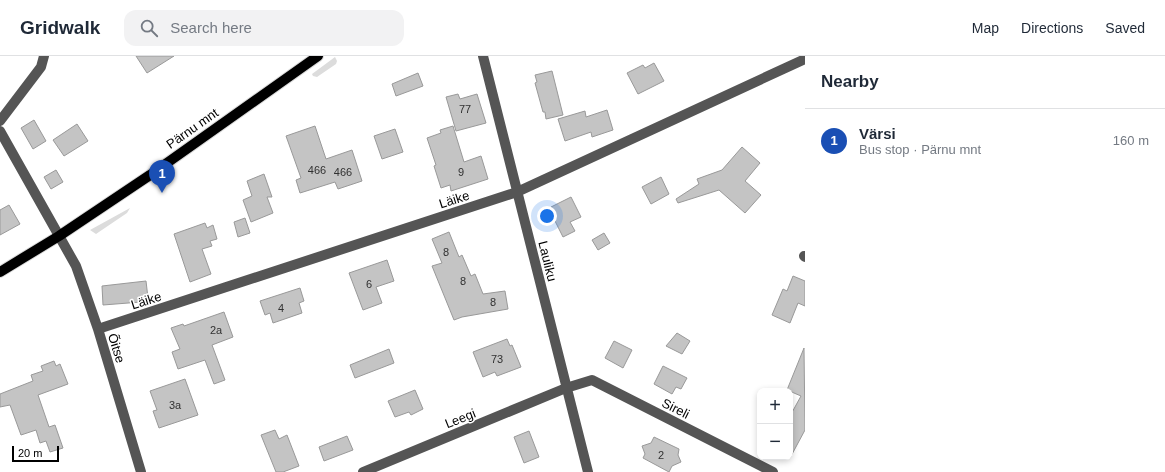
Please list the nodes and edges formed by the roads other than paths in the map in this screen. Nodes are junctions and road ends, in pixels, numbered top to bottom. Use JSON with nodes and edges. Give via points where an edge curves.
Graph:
{"nodes":[{"id":1,"x":44,"y":56,"type":"edge"},
{"id":2,"x":318,"y":56,"type":"edge"},
{"id":3,"x":483,"y":56,"type":"edge"},
{"id":4,"x":805,"y":59,"type":"edge"},
{"id":5,"x":0,"y":121,"type":"edge"},
{"id":6,"x":0,"y":131,"type":"edge"},
{"id":7,"x":517,"y":192,"type":"junction"},
{"id":8,"x":59,"y":236,"type":"junction"},
{"id":9,"x":0,"y":272,"type":"edge"},
{"id":10,"x":98,"y":329,"type":"junction"},
{"id":11,"x":566,"y":388,"type":"junction"},
{"id":12,"x":141,"y":472,"type":"edge"},
{"id":13,"x":363,"y":472,"type":"edge"},
{"id":14,"x":588,"y":472,"type":"edge"},
{"id":15,"x":773,"y":472,"type":"edge"}],
"edges":[{"from":1,"to":5,"type":"street","via":[[40,67]]},
{"from":2,"to":8,"type":"main road","name":"Pärnu mnt"},
{"from":3,"to":7,"type":"street","name":"Lauliku"},
{"from":4,"to":7,"type":"street","name":"Läike"},
{"from":6,"to":8,"type":"street","name":"Õitse"},
{"from":7,"to":10,"type":"street","name":"Läike"},
{"from":7,"to":11,"type":"street","name":"Lauliku"},
{"from":8,"to":9,"type":"main road","name":"Pärnu mnt"},
{"from":8,"to":10,"type":"street","name":"Õitse","via":[[76,266]]},
{"from":10,"to":12,"type":"street","name":"Õitse"},
{"from":11,"to":13,"type":"street","name":"Leegi"},
{"from":11,"to":14,"type":"street","name":"Lauliku"},
{"from":11,"to":15,"type":"street","name":"Sireli","via":[[592,380]]}]}
